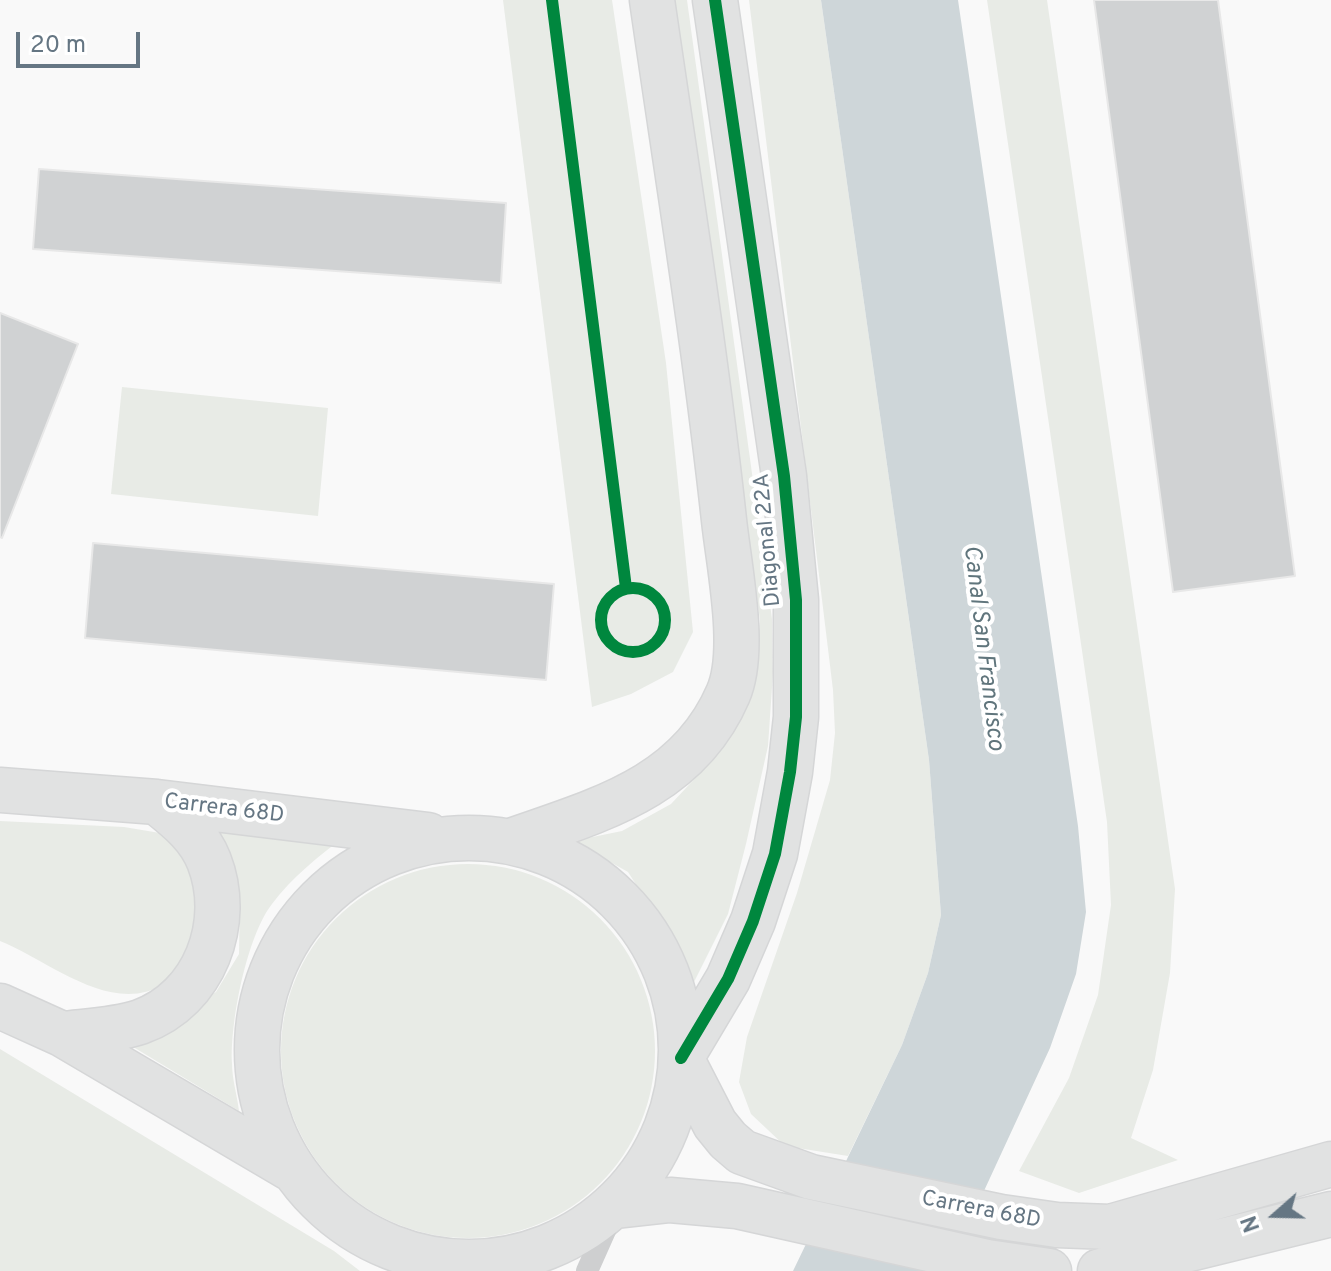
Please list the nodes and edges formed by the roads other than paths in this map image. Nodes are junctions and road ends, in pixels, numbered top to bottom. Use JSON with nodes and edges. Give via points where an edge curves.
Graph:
{"nodes":[{"id":1,"x":652,"y":0,"type":"edge"},
{"id":2,"x":715,"y":0,"type":"edge"},
{"id":3,"x":0,"y":790,"type":"edge"},
{"id":4,"x":157,"y":802,"type":"junction"},
{"id":5,"x":446,"y":838,"type":"junction"},
{"id":6,"x":511,"y":841,"type":"junction"},
{"id":7,"x":0,"y":1006,"type":"edge"},
{"id":8,"x":62,"y":1034,"type":"junction"},
{"id":9,"x":681,"y":1058,"type":"junction"},
{"id":10,"x":1331,"y":1164,"type":"edge"},
{"id":11,"x":293,"y":1170,"type":"junction"},
{"id":12,"x":616,"y":1206,"type":"junction"},
{"id":13,"x":1331,"y":1214,"type":"edge"},
{"id":14,"x":403,"y":1264,"type":"edge"},
{"id":15,"x":587,"y":1271,"type":"edge"},
{"id":16,"x":1049,"y":1271,"type":"edge"},
{"id":17,"x":1100,"y":1271,"type":"edge"}],
"edges":[{"from":1,"to":6,"type":"main road","name":"Diagonal 22A","via":[[711,400],[737,659],[729,692],[683,760],[620,801]]},
{"from":2,"to":9,"type":"main road","name":"Diagonal 22A","via":[[784,476],[796,600],[796,717],[775,854],[728,979]]},
{"from":3,"to":4,"type":"main road","name":"Carrera 68D"},
{"from":4,"to":5,"type":"main road","name":"Carrera 68D"},
{"from":4,"to":8,"type":"main road","via":[[188,827],[209,860],[218,898],[216,937],[201,973],[175,1003],[141,1022]]},
{"from":5,"to":6,"type":"main road"},
{"from":5,"to":11,"type":"main road","via":[[389,852],[334,884],[292,931],[264,991],[256,1049],[265,1113]]},
{"from":6,"to":9,"type":"main road","via":[[562,859],[608,889],[644,931],[670,981]]},
{"from":7,"to":8,"type":"main road"},
{"from":8,"to":11,"type":"main road"},
{"from":9,"to":10,"type":"main road","name":"Carrera 68D","via":[[715,1124],[742,1152],[811,1177],[1001,1217],[1110,1227]]},
{"from":9,"to":12,"type":"main road","via":[[672,1112],[650,1163]]},
{"from":11,"to":14,"type":"main road","via":[[338,1219]]},
{"from":12,"to":14,"type":"main road","via":[[577,1235],[539,1252],[505,1261]]},
{"from":12,"to":15,"type":"lane"},
{"from":12,"to":16,"type":"main road","name":"Carrera 68D","via":[[706,1202]]},
{"from":13,"to":17,"type":"main road"}]}
